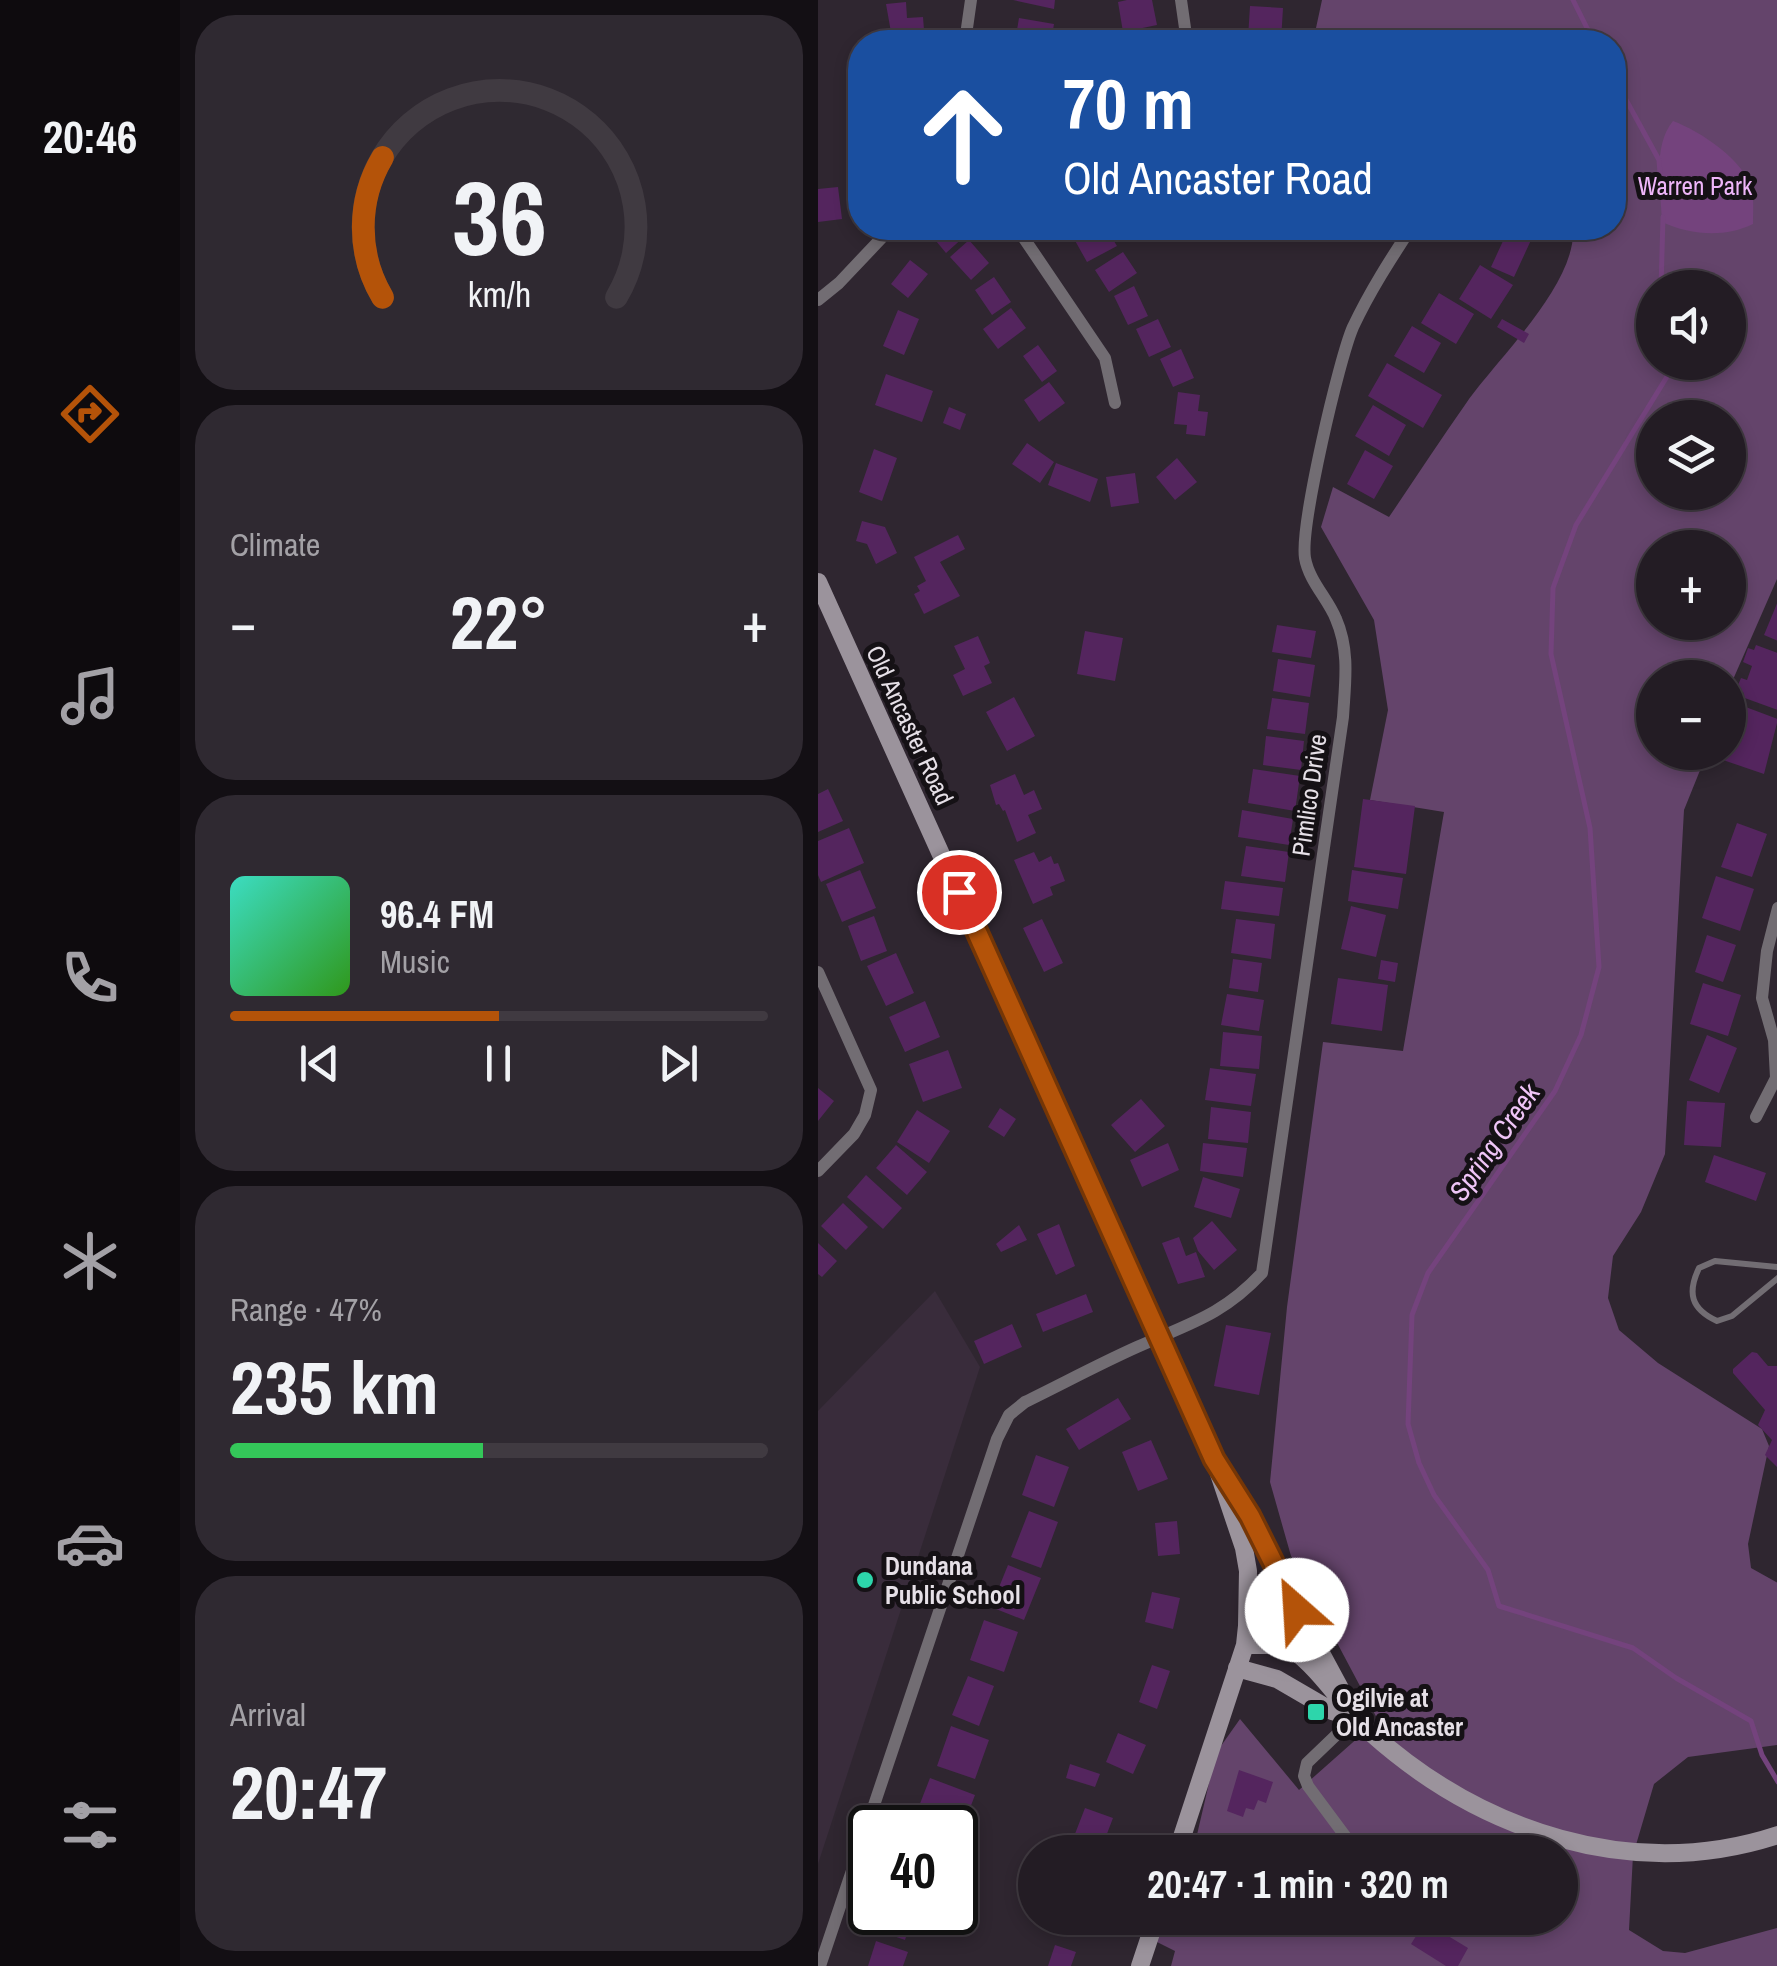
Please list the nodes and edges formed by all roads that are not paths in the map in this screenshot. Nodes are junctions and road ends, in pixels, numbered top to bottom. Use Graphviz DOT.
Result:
graph roads {
  1 [pos="972,0"];
  2 [pos="1181,0"];
  3 [pos="968,30"];
  4 [pos="1185,30"];
  5 [pos="880,240"];
  6 [pos="1025,240"];
  7 [pos="1404,240"];
  8 [pos="818,300"];
  9 [pos="1115,404"];
  10 [pos="818,582"];
  11 [pos="824,612"];
  12 [pos="1778,908"];
  13 [pos="818,972"];
  14 [pos="1756,1117"];
  15 [pos="818,1171"];
  16 [pos="1778,1267"];
  17 [pos="1778,1278"];
  18 [pos="1159,1338"];
  19 [pos="1214,1459"];
  20 [pos="1245,1645"];
  21 [pos="1237,1668"];
  22 [pos="1355,1717"];
  23 [pos="1183,1835"];
  24 [pos="1344,1835"];
  25 [pos="1778,1835"];
  26 [pos="1150,1935"];
  27 [pos="820,1966"];
  28 [pos="1140,1966"];
  1 -- 3 [label="street"];
  2 -- 4 [label="street"];
  5 -- 8 [label="street"];
  6 -- 9 [label="street"];
  7 -- 18 [label="street, Pimlico Drive"];
  10 -- 11 [label="street, Old Ancaster Road"];
  11 -- 18 [label="street, Old Ancaster Road"];
  12 -- 14 [label="street"];
  13 -- 15 [label="street"];
  16 -- 17 [label="lane"];
  18 -- 19 [label="street, Old Ancaster Road"];
  18 -- 27 [label="street, Pimlico Drive"];
  19 -- 20 [label="street, Old Ancaster Road"];
  19 -- 22 [label="street"];
  20 -- 21 [label="street, Old Ancaster Road"];
  20 -- 22 [label="street"];
  21 -- 22 [label="street"];
  21 -- 23 [label="street, Old Ancaster Road"];
  22 -- 24 [label="street"];
  22 -- 25 [label="street"];
  26 -- 28 [label="street"];
}
